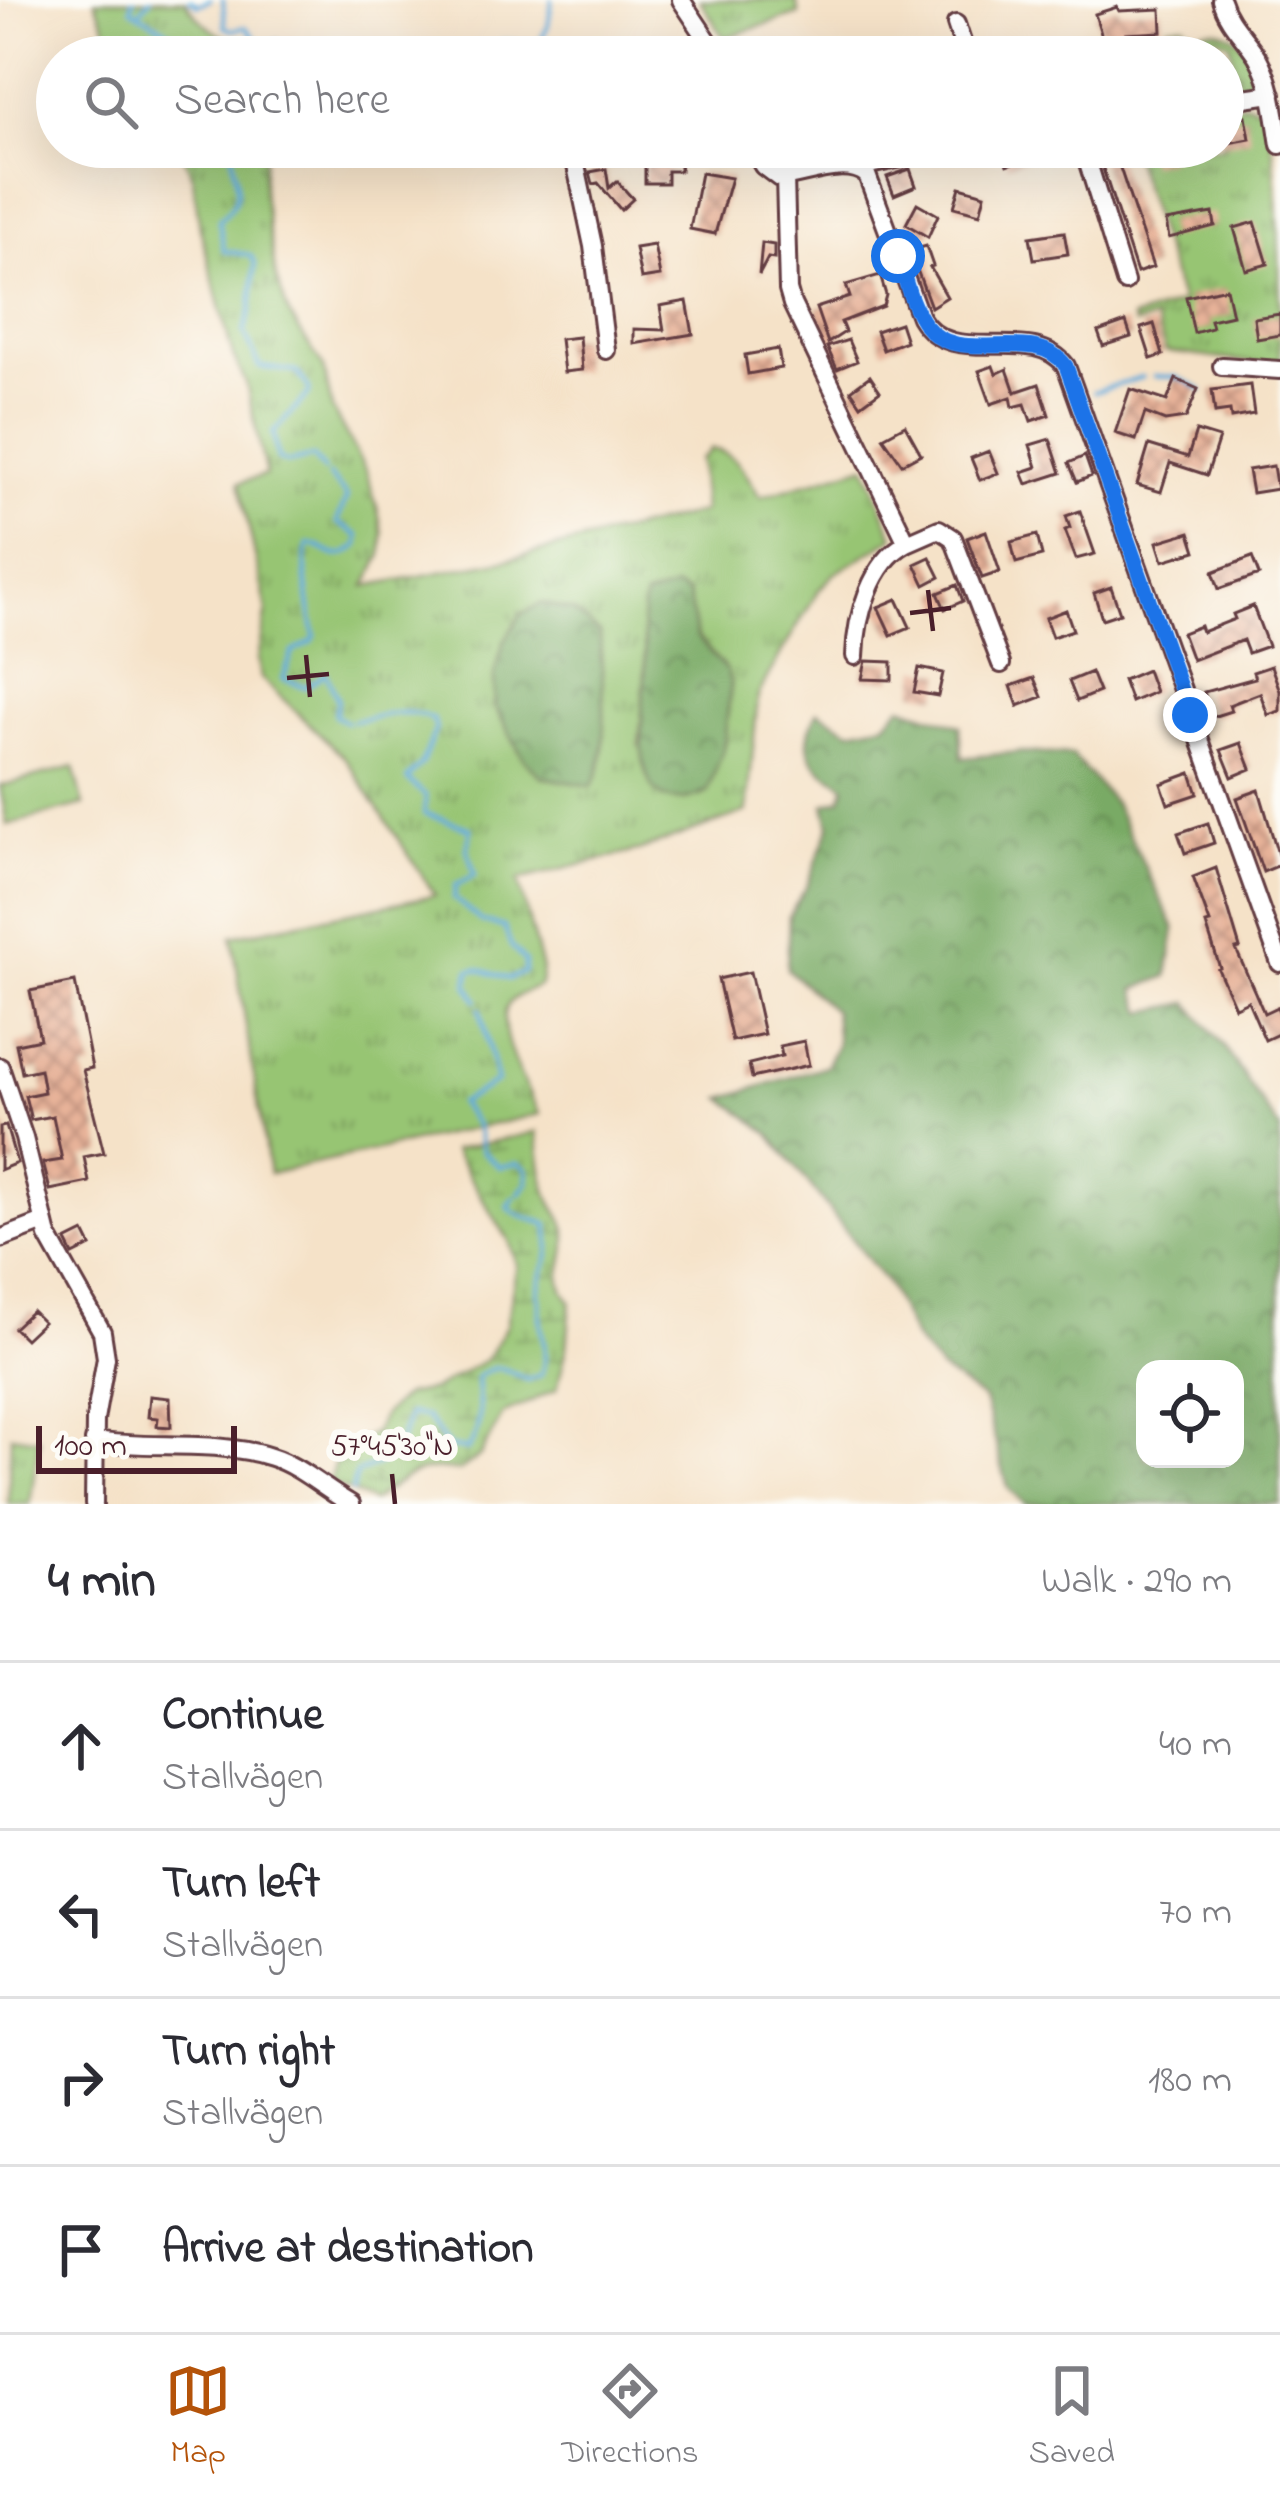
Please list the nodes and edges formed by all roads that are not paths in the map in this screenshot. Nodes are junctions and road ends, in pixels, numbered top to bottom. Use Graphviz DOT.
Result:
graph roads {
  1 [pos="681,0"];
  2 [pos="1221,0"];
  3 [pos="956,24"];
  4 [pos="705,36"];
  5 [pos="960,36"];
  6 [pos="1242,36"];
  7 [pos="1244,39"];
  8 [pos="1274,91"];
  9 [pos="1244,97"];
  10 [pos="1280,145"];
  11 [pos="576,168"];
  12 [pos="767,168"];
  13 [pos="856,168"];
  14 [pos="1090,168"];
  15 [pos="785,178"];
  16 [pos="1126,282"];
  17 [pos="606,350"];
  18 [pos="1222,366"];
  19 [pos="1280,370"];
  20 [pos="907,543"];
  21 [pos="855,656"];
  22 [pos="1001,664"];
  23 [pos="1280,963"];
  24 [pos="0,1067"];
  25 [pos="44,1222"];
  26 [pos="0,1239"];
  27 [pos="94,1441"];
  28 [pos="94,1504"];
  29 [pos="351,1504"];
  1 -- 4 [label="street"];
  2 -- 6 [label="street"];
  3 -- 5 [label="street"];
  7 -- 8 [label="street"];
  8 -- 9 [label="street"];
  8 -- 10 [label="street"];
  11 -- 17 [label="street"];
  12 -- 15 [label="street"];
  13 -- 15 [label="street"];
  13 -- 23 [label="street"];
  14 -- 16 [label="street"];
  15 -- 20 [label="street"];
  18 -- 19 [label="street"];
  20 -- 21 [label="street"];
  20 -- 22 [label="street"];
  24 -- 25 [label="street"];
  25 -- 26 [label="street"];
  25 -- 27 [label="street"];
  27 -- 28 [label="street"];
  27 -- 29 [label="street"];
}
